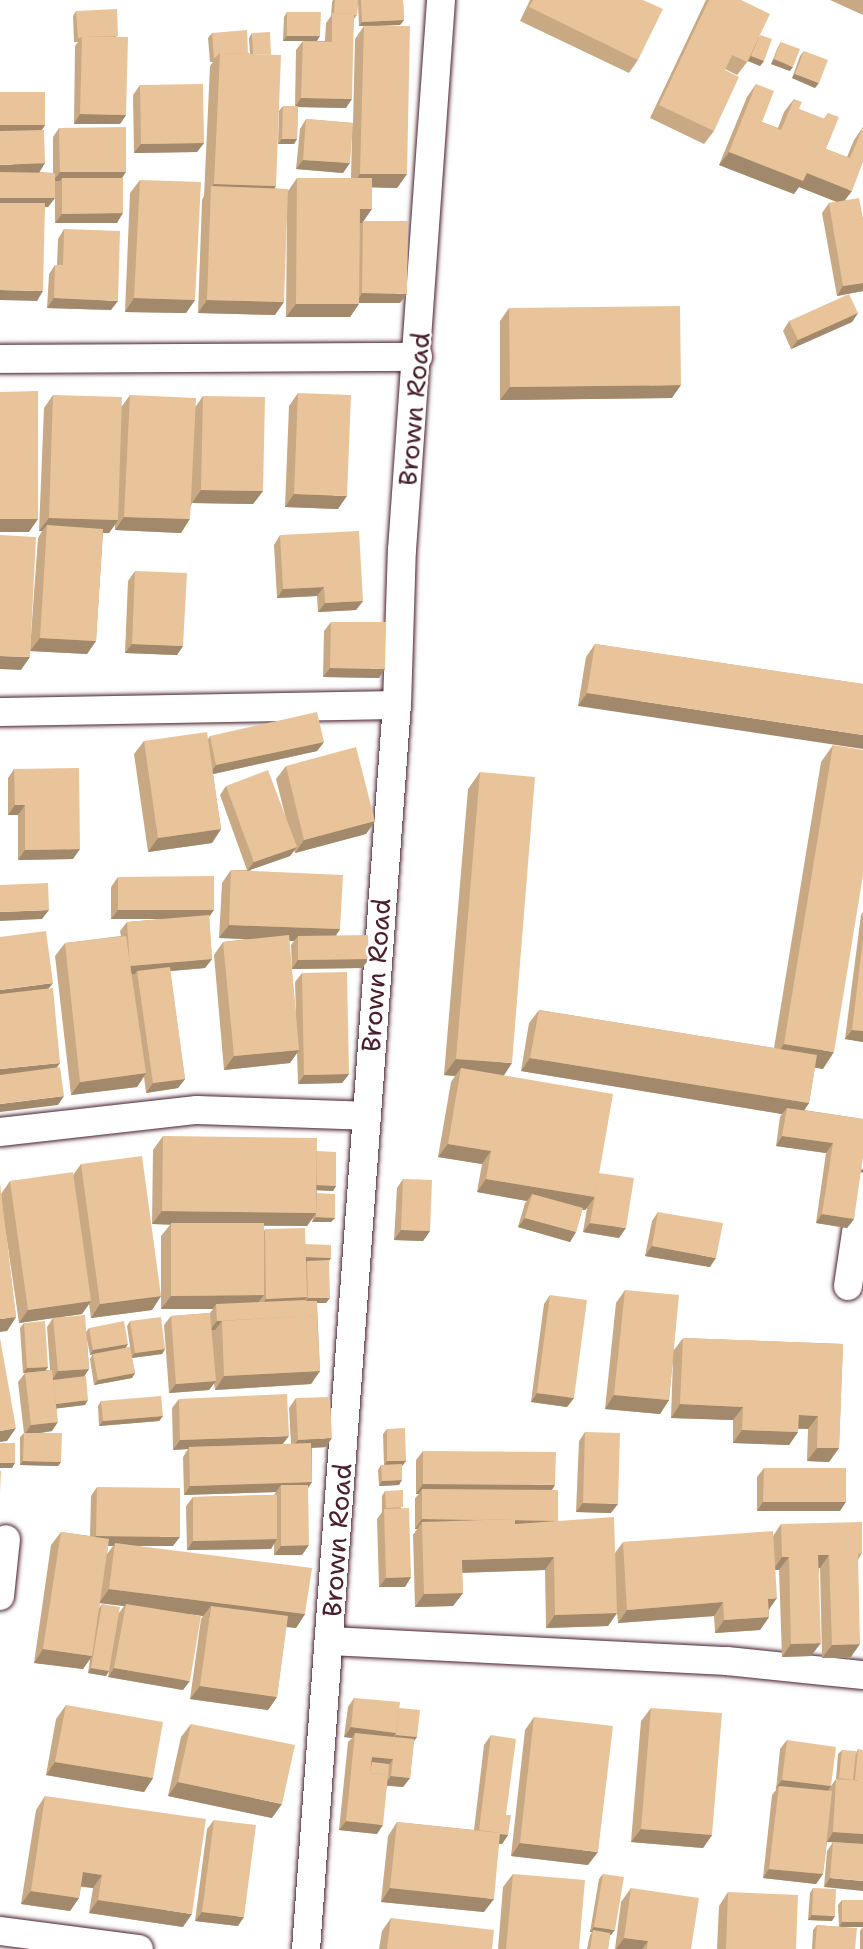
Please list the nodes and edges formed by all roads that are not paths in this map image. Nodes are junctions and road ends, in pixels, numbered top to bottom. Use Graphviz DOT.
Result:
graph roads {
  1 [pos="441,0"];
  2 [pos="418,356"];
  3 [pos="0,359"];
  4 [pos="397,705"];
  5 [pos="0,712"];
  6 [pos="365,1116"];
  7 [pos="0,1132"];
  8 [pos="863,1186"];
  9 [pos="848,1286"];
  10 [pos="6,1539"];
  11 [pos="0,1596"];
  12 [pos="330,1641"];
  13 [pos="863,1675"];
  14 [pos="0,1931"];
  15 [pos="139,1949"];
  16 [pos="306,1949"];
  1 -- 2 [label="street, Brown Road"];
  2 -- 3 [label="street"];
  2 -- 4 [label="street, Brown Road"];
  4 -- 5 [label="street"];
  4 -- 6 [label="street, Brown Road"];
  6 -- 7 [label="street"];
  6 -- 12 [label="street, Brown Road"];
  8 -- 9 [label="street"];
  10 -- 11 [label="street"];
  12 -- 13 [label="street"];
  12 -- 16 [label="street, Brown Road"];
  14 -- 15 [label="street"];
}
